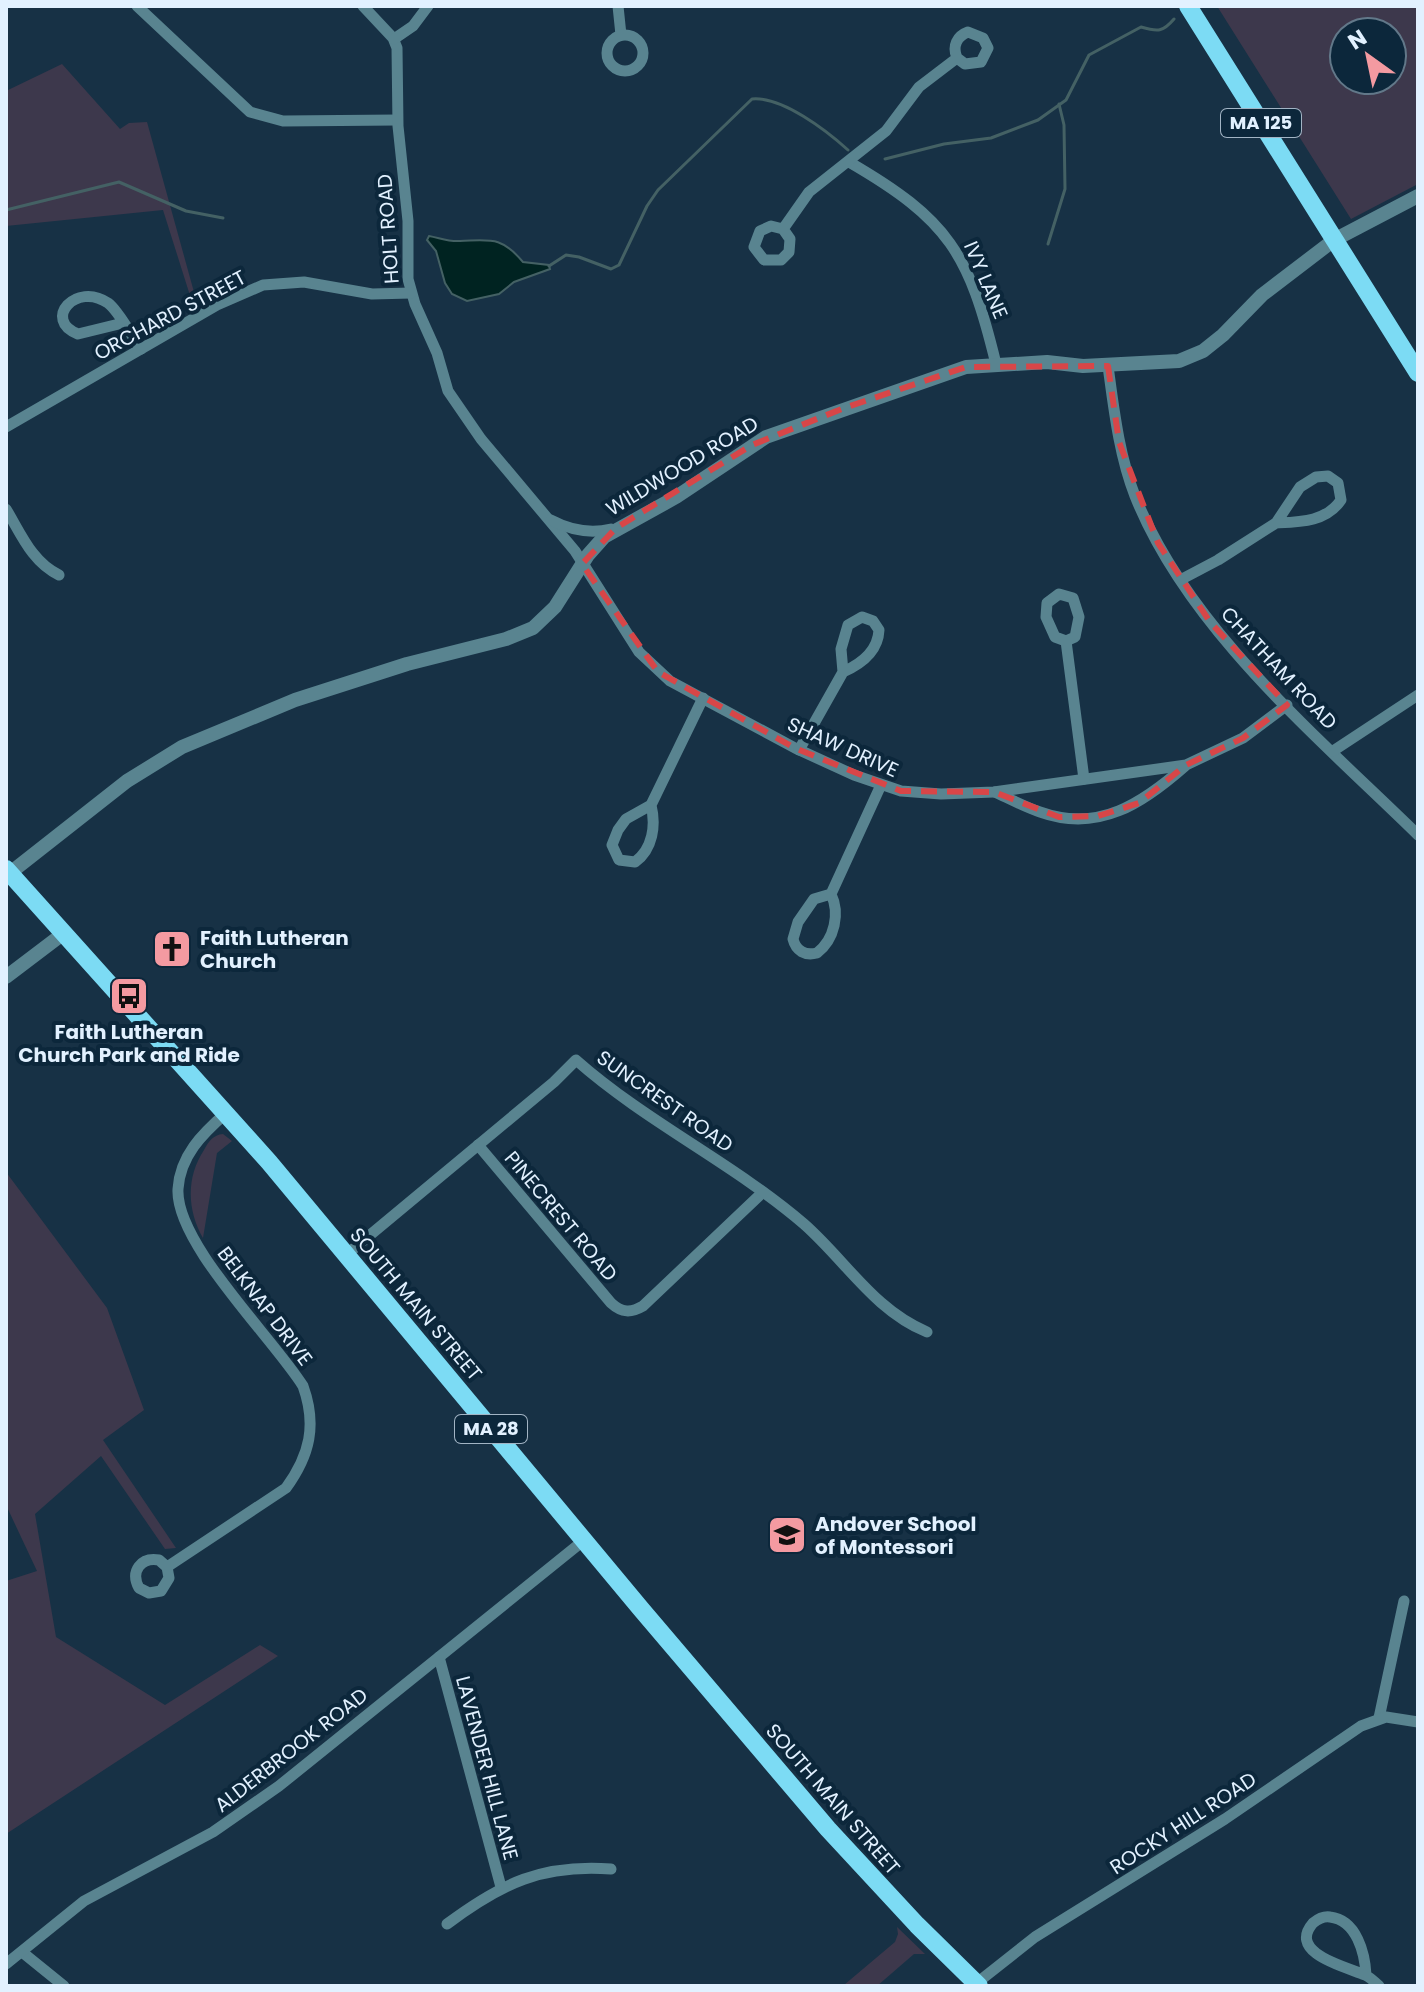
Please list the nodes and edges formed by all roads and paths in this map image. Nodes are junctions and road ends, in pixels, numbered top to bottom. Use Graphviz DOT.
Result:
graph roads {
  1 [pos="137,6"];
  2 [pos="363,6"];
  3 [pos="428,6"];
  4 [pos="618,6"];
  5 [pos="1188,6"];
  6 [pos="621,35"];
  7 [pos="394,39"];
  8 [pos="957,58"];
  9 [pos="397,120"];
  10 [pos="849,162"];
  11 [pos="1418,196"];
  12 [pos="783,229"];
  13 [pos="1334,240"];
  14 [pos="411,293"];
  15 [pos="123,323"];
  16 [pos="141,349"];
  17 [pos="996,364"];
  18 [pos="1108,366"];
  19 [pos="1418,373"];
  20 [pos="6,427"];
  21 [pos="6,509"];
  22 [pos="546,517"];
  23 [pos="1276,523"];
  24 [pos="616,528"];
  25 [pos="582,564"];
  26 [pos="59,575"];
  27 [pos="1182,579"];
  28 [pos="1066,641"];
  29 [pos="843,672"];
  30 [pos="1418,695"];
  31 [pos="703,698"];
  32 [pos="1287,705"];
  33 [pos="799,750"];
  34 [pos="1333,751"];
  35 [pos="1186,765"];
  36 [pos="1084,779"];
  37 [pos="881,785"];
  38 [pos="994,792"];
  39 [pos="651,805"];
  40 [pos="1418,835"];
  41 [pos="8,871"];
  42 [pos="831,894"];
  43 [pos="64,933"];
  44 [pos="6,977"];
  45 [pos="226,1113"];
  46 [pos="478,1145"];
  47 [pos="763,1192"];
  48 [pos="346,1255"];
  49 [pos="927,1332"];
  50 [pos="583,1541"];
  51 [pos="167,1567"];
  52 [pos="1404,1601"];
  53 [pos="439,1657"];
  54 [pos="1379,1718"];
  55 [pos="1418,1722"];
  56 [pos="611,1869"];
  57 [pos="501,1887"];
  58 [pos="447,1924"];
  59 [pos="22,1952"];
  60 [pos="6,1964"];
  61 [pos="1366,1975"];
  62 [pos="976,1985"];
  63 [pos="64,1986"];
  64 [pos="1379,1986"];
  1 -- 9 [label="street"];
  2 -- 7 [label="street"];
  3 -- 7 [label="street"];
  4 -- 6 [label="street"];
  5 -- 13 [label="main road, MA 125"];
  7 -- 9 [label="street, HOLT ROAD"];
  8 -- 10 [label="street"];
  9 -- 14 [label="street, HOLT ROAD"];
  10 -- 12 [label="street"];
  10 -- 17 [label="street, IVY LANE"];
  11 -- 13 [label="street, WILDWOOD ROAD"];
  13 -- 18 [label="street, WILDWOOD ROAD"];
  13 -- 19 [label="main road, MA 125"];
  14 -- 16 [label="street, ORCHARD STREET"];
  14 -- 22 [label="street, HOLT ROAD"];
  15 -- 15 [label="street"];
  15 -- 16 [label="street"];
  16 -- 20 [label="street, ORCHARD STREET"];
  17 -- 18 [label="street, WILDWOOD ROAD"];
  17 -- 24 [label="street, WILDWOOD ROAD"];
  18 -- 27 [label="street, CHATHAM ROAD"];
  21 -- 26 [label="street"];
  22 -- 24 [label="street"];
  22 -- 25 [label="street, HOLT ROAD"];
  23 -- 23 [label="street"];
  23 -- 27 [label="street"];
  24 -- 25 [label="street, WILDWOOD ROAD"];
  25 -- 31 [label="street, SHAW DRIVE"];
  25 -- 41 [label="street, WILDWOOD ROAD"];
  27 -- 32 [label="street, CHATHAM ROAD"];
  28 -- 36 [label="street"];
  29 -- 29 [label="street"];
  29 -- 33 [label="street"];
  30 -- 34 [label="street"];
  31 -- 33 [label="street, SHAW DRIVE"];
  31 -- 39 [label="street"];
  32 -- 34 [label="street, CHATHAM ROAD"];
  32 -- 35 [label="street, SHAW DRIVE"];
  33 -- 37 [label="street, SHAW DRIVE"];
  34 -- 40 [label="street, CHATHAM ROAD"];
  35 -- 36 [label="street, SHAW DRIVE"];
  35 -- 38 [label="street"];
  36 -- 38 [label="street, SHAW DRIVE"];
  37 -- 38 [label="street, SHAW DRIVE"];
  37 -- 42 [label="street"];
  39 -- 39 [label="street"];
  41 -- 43 [label="main road, SOUTH MAIN STREET / MA 28"];
  42 -- 42 [label="street"];
  43 -- 44 [label="street"];
  43 -- 45 [label="main road, SOUTH MAIN STREET / MA 28"];
  45 -- 48 [label="main road, SOUTH MAIN STREET / MA 28"];
  45 -- 51 [label="street, BELKNAP DRIVE"];
  46 -- 47 [label="street, SUNCREST ROAD"];
  46 -- 47 [label="street, PINECREST ROAD"];
  46 -- 48 [label="street, SUNCREST ROAD"];
  47 -- 49 [label="street, SUNCREST ROAD"];
  48 -- 50 [label="main road, SOUTH MAIN STREET / MA 28"];
  50 -- 53 [label="street, ALDERBROOK ROAD"];
  50 -- 62 [label="main road, SOUTH MAIN STREET / MA 28"];
  52 -- 54 [label="street"];
  53 -- 57 [label="street, LAVENDER HILL LANE"];
  53 -- 59 [label="street, ALDERBROOK ROAD"];
  54 -- 55 [label="street"];
  54 -- 62 [label="street, ROCKY HILL ROAD"];
  56 -- 57 [label="street, LAVENDER HILL LANE"];
  57 -- 58 [label="street, LAVENDER HILL LANE"];
  59 -- 60 [label="street, ALDERBROOK ROAD"];
  59 -- 63 [label="street"];
  61 -- 61 [label="street"];
  61 -- 64 [label="street"];
}
